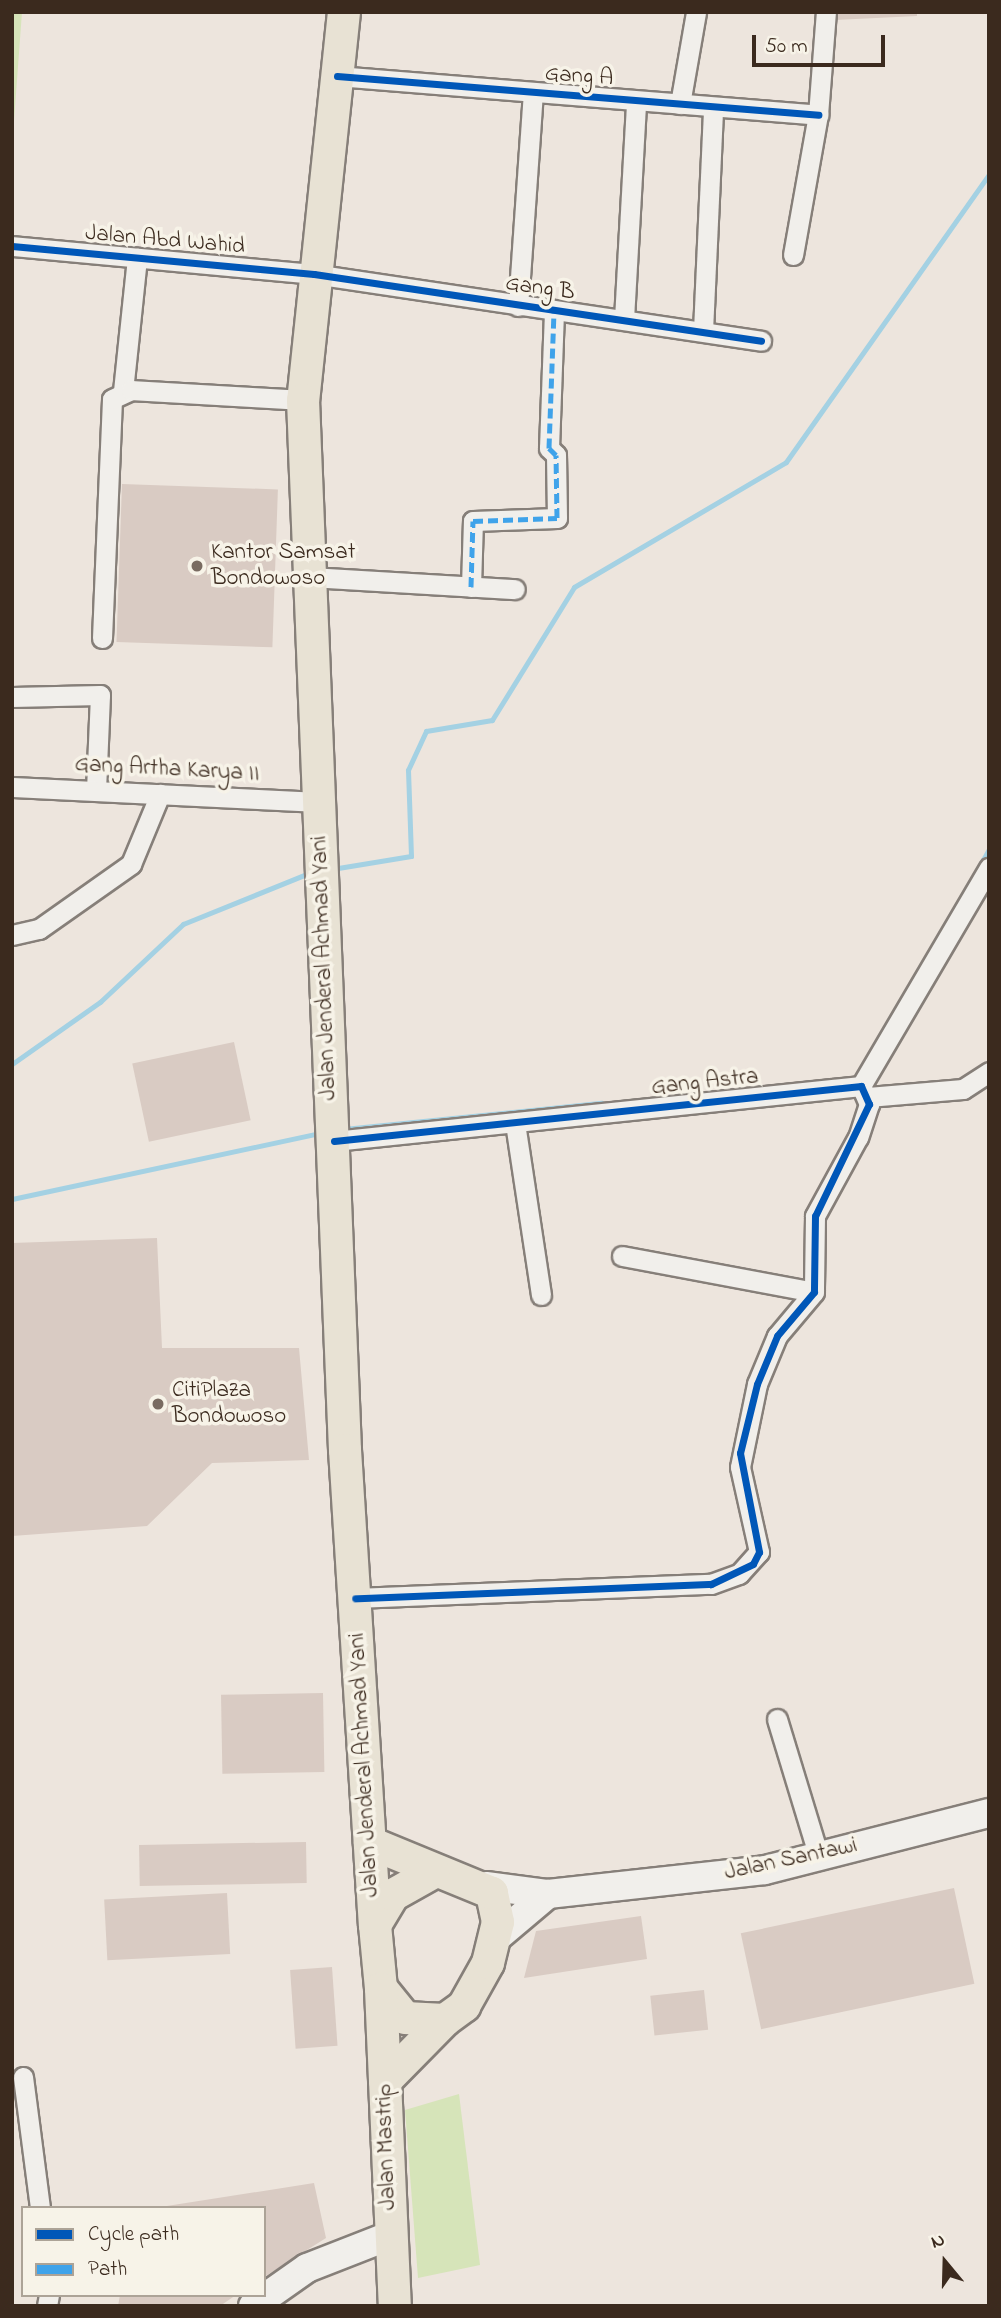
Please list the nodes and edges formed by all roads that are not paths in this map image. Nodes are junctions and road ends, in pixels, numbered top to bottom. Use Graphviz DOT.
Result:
graph roads {
  1 [pos="344,12"];
  2 [pos="696,12"];
  3 [pos="826,12"];
  4 [pos="337,76"];
  5 [pos="533,93"];
  6 [pos="636,101"];
  7 [pos="680,104"];
  8 [pos="713,107"];
  9 [pos="818,116"];
  10 [pos="12,246"];
  11 [pos="793,255"];
  12 [pos="137,258"];
  13 [pos="314,274"];
  14 [pos="518,306"];
  15 [pos="554,311"];
  16 [pos="624,319"];
  17 [pos="703,331"];
  18 [pos="761,341"];
  19 [pos="123,391"];
  20 [pos="303,400"];
  21 [pos="311,577"];
  22 [pos="471,587"];
  23 [pos="515,589"];
  24 [pos="102,638"];
  25 [pos="12,696"];
  26 [pos="12,787"];
  27 [pos="96,790"];
  28 [pos="160,794"];
  29 [pos="320,803"];
  30 [pos="989,868"];
  31 [pos="12,935"];
  32 [pos="989,1072"];
  33 [pos="864,1092"];
  34 [pos="515,1123"];
  35 [pos="332,1129"];
  36 [pos="622,1256"];
  37 [pos="814,1292"];
  38 [pos="541,1295"];
  39 [pos="355,1598"];
  40 [pos="777,1719"];
  41 [pos="989,1813"];
  42 [pos="369,1843"];
  43 [pos="819,1857"];
  44 [pos="434,1872"];
  45 [pos="486,1886"];
  46 [pos="548,1895"];
  47 [pos="374,1925"];
  48 [pos="497,1937"];
  49 [pos="381,1988"];
  50 [pos="445,2020"];
  51 [pos="23,2077"];
  52 [pos="385,2081"];
  53 [pos="40,2206"];
  54 [pos="391,2235"];
  55 [pos="266,2297"];
  56 [pos="395,2306"];
  1 -- 4 [label="main road, Jalan Jenderal Achmad Yani"];
  2 -- 7 [label="street"];
  3 -- 9 [label="street"];
  4 -- 5 [label="street, Gang A"];
  4 -- 13 [label="main road, Jalan Jenderal Achmad Yani"];
  5 -- 6 [label="street, Gang A"];
  5 -- 14 [label="street"];
  6 -- 7 [label="street, Gang A"];
  6 -- 16 [label="street"];
  7 -- 8 [label="street, Gang A"];
  8 -- 9 [label="street, Gang A"];
  8 -- 17 [label="street"];
  9 -- 11 [label="street"];
  10 -- 12 [label="street, Jalan Abd Wahid"];
  12 -- 13 [label="street, Jalan Abd Wahid"];
  12 -- 19 [label="street"];
  13 -- 14 [label="street, Gang B"];
  13 -- 20 [label="main road, Jalan Jenderal Achmad Yani"];
  14 -- 15 [label="street, Gang B"];
  15 -- 16 [label="street, Gang B"];
  15 -- 22 [label="street"];
  16 -- 17 [label="street, Gang B"];
  17 -- 18 [label="street, Gang B"];
  19 -- 20 [label="street"];
  19 -- 24 [label="street"];
  20 -- 21 [label="main road, Jalan Jenderal Achmad Yani"];
  21 -- 22 [label="street"];
  21 -- 29 [label="main road, Jalan Jenderal Achmad Yani"];
  22 -- 23 [label="street"];
  25 -- 27 [label="street"];
  26 -- 27 [label="street, Gang Artha Karya II"];
  27 -- 28 [label="street, Gang Artha Karya II"];
  28 -- 29 [label="street, Gang Artha Karya II"];
  28 -- 31 [label="street"];
  29 -- 35 [label="main road, Jalan Jenderal Achmad Yani"];
  30 -- 33 [label="street"];
  32 -- 33 [label="street, Gang Astra"];
  33 -- 34 [label="street, Gang Astra"];
  33 -- 37 [label="street"];
  34 -- 35 [label="street, Gang Astra"];
  34 -- 38 [label="street"];
  35 -- 39 [label="main road, Jalan Jenderal Achmad Yani"];
  36 -- 37 [label="street"];
  37 -- 39 [label="street"];
  39 -- 42 [label="main road, Jalan Jenderal Achmad Yani"];
  40 -- 43 [label="street"];
  41 -- 43 [label="main road, Jalan Santawi"];
  42 -- 44 [label="main road"];
  42 -- 47 [label="main road, Jalan Jenderal Achmad Yani"];
  43 -- 46 [label="main road, Jalan Santawi"];
  44 -- 45 [label="main road"];
  44 -- 47 [label="main road"];
  45 -- 46 [label="main road, Jalan Santawi"];
  45 -- 48 [label="main road"];
  46 -- 48 [label="main road"];
  47 -- 49 [label="main road"];
  48 -- 50 [label="main road"];
  49 -- 50 [label="main road"];
  49 -- 52 [label="main road, Jalan Mastrip"];
  50 -- 52 [label="main road"];
  51 -- 53 [label="street"];
  52 -- 54 [label="main road, Jalan Mastrip"];
  54 -- 55 [label="main road"];
  54 -- 56 [label="main road, Jalan Mastrip"];
}
